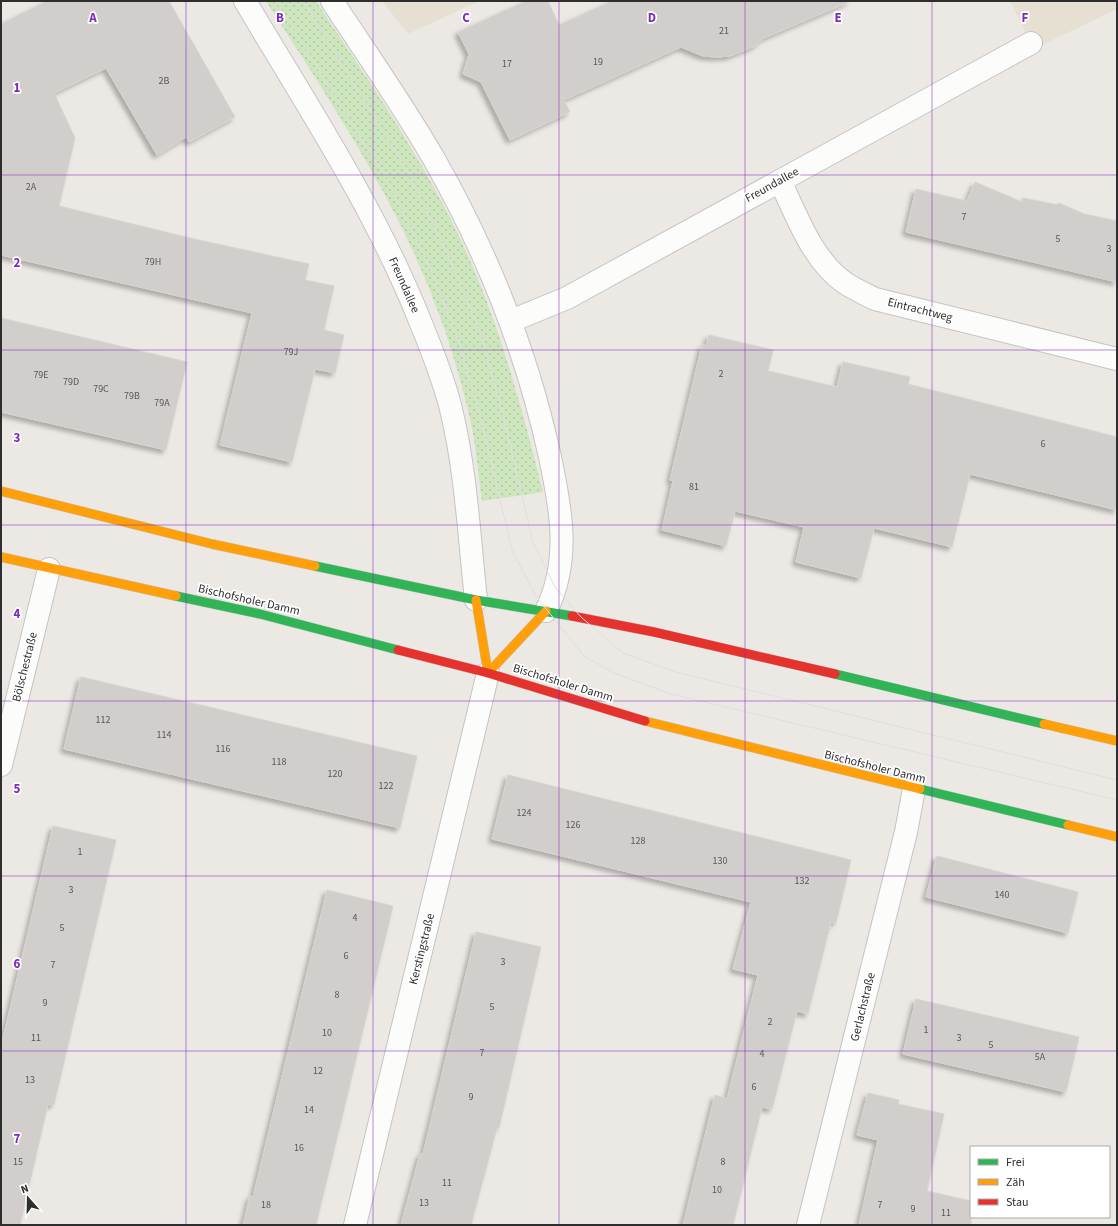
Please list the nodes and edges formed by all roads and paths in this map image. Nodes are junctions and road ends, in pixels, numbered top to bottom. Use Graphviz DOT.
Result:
graph roads {
  1 [pos="245,1"];
  2 [pos="332,1"];
  3 [pos="1031,43"];
  4 [pos="780,181"];
  5 [pos="511,321"];
  6 [pos="1117,359"];
  7 [pos="1,491"];
  8 [pos="1,557"];
  9 [pos="49,569"];
  10 [pos="476,600"];
  11 [pos="546,611"];
  12 [pos="488,673"];
  13 [pos="1117,741"];
  14 [pos="1,765"];
  15 [pos="914,789"];
  16 [pos="1117,837"];
  17 [pos="355,1225"];
  18 [pos="808,1225"];
  1 -- 10 [label="street, Freundallee"];
  2 -- 5 [label="street"];
  3 -- 4 [label="street, Freundallee"];
  4 -- 5 [label="street, Freundallee"];
  4 -- 6 [label="street, Eintrachtweg"];
  5 -- 11 [label="street"];
  7 -- 10 [label="main road"];
  8 -- 9 [label="main road, Bischofsholer Damm"];
  9 -- 12 [label="main road, Bischofsholer Damm"];
  9 -- 14 [label="street, Bölschestraße"];
  10 -- 11 [label="main road"];
  10 -- 12 [label="main road"];
  11 -- 12 [label="main road"];
  11 -- 13 [label="main road"];
  12 -- 15 [label="main road, Bischofsholer Damm"];
  12 -- 17 [label="street, Kerstingstraße"];
  15 -- 16 [label="main road, Bischofsholer Damm"];
  15 -- 18 [label="street, Gerlachstraße"];
}
